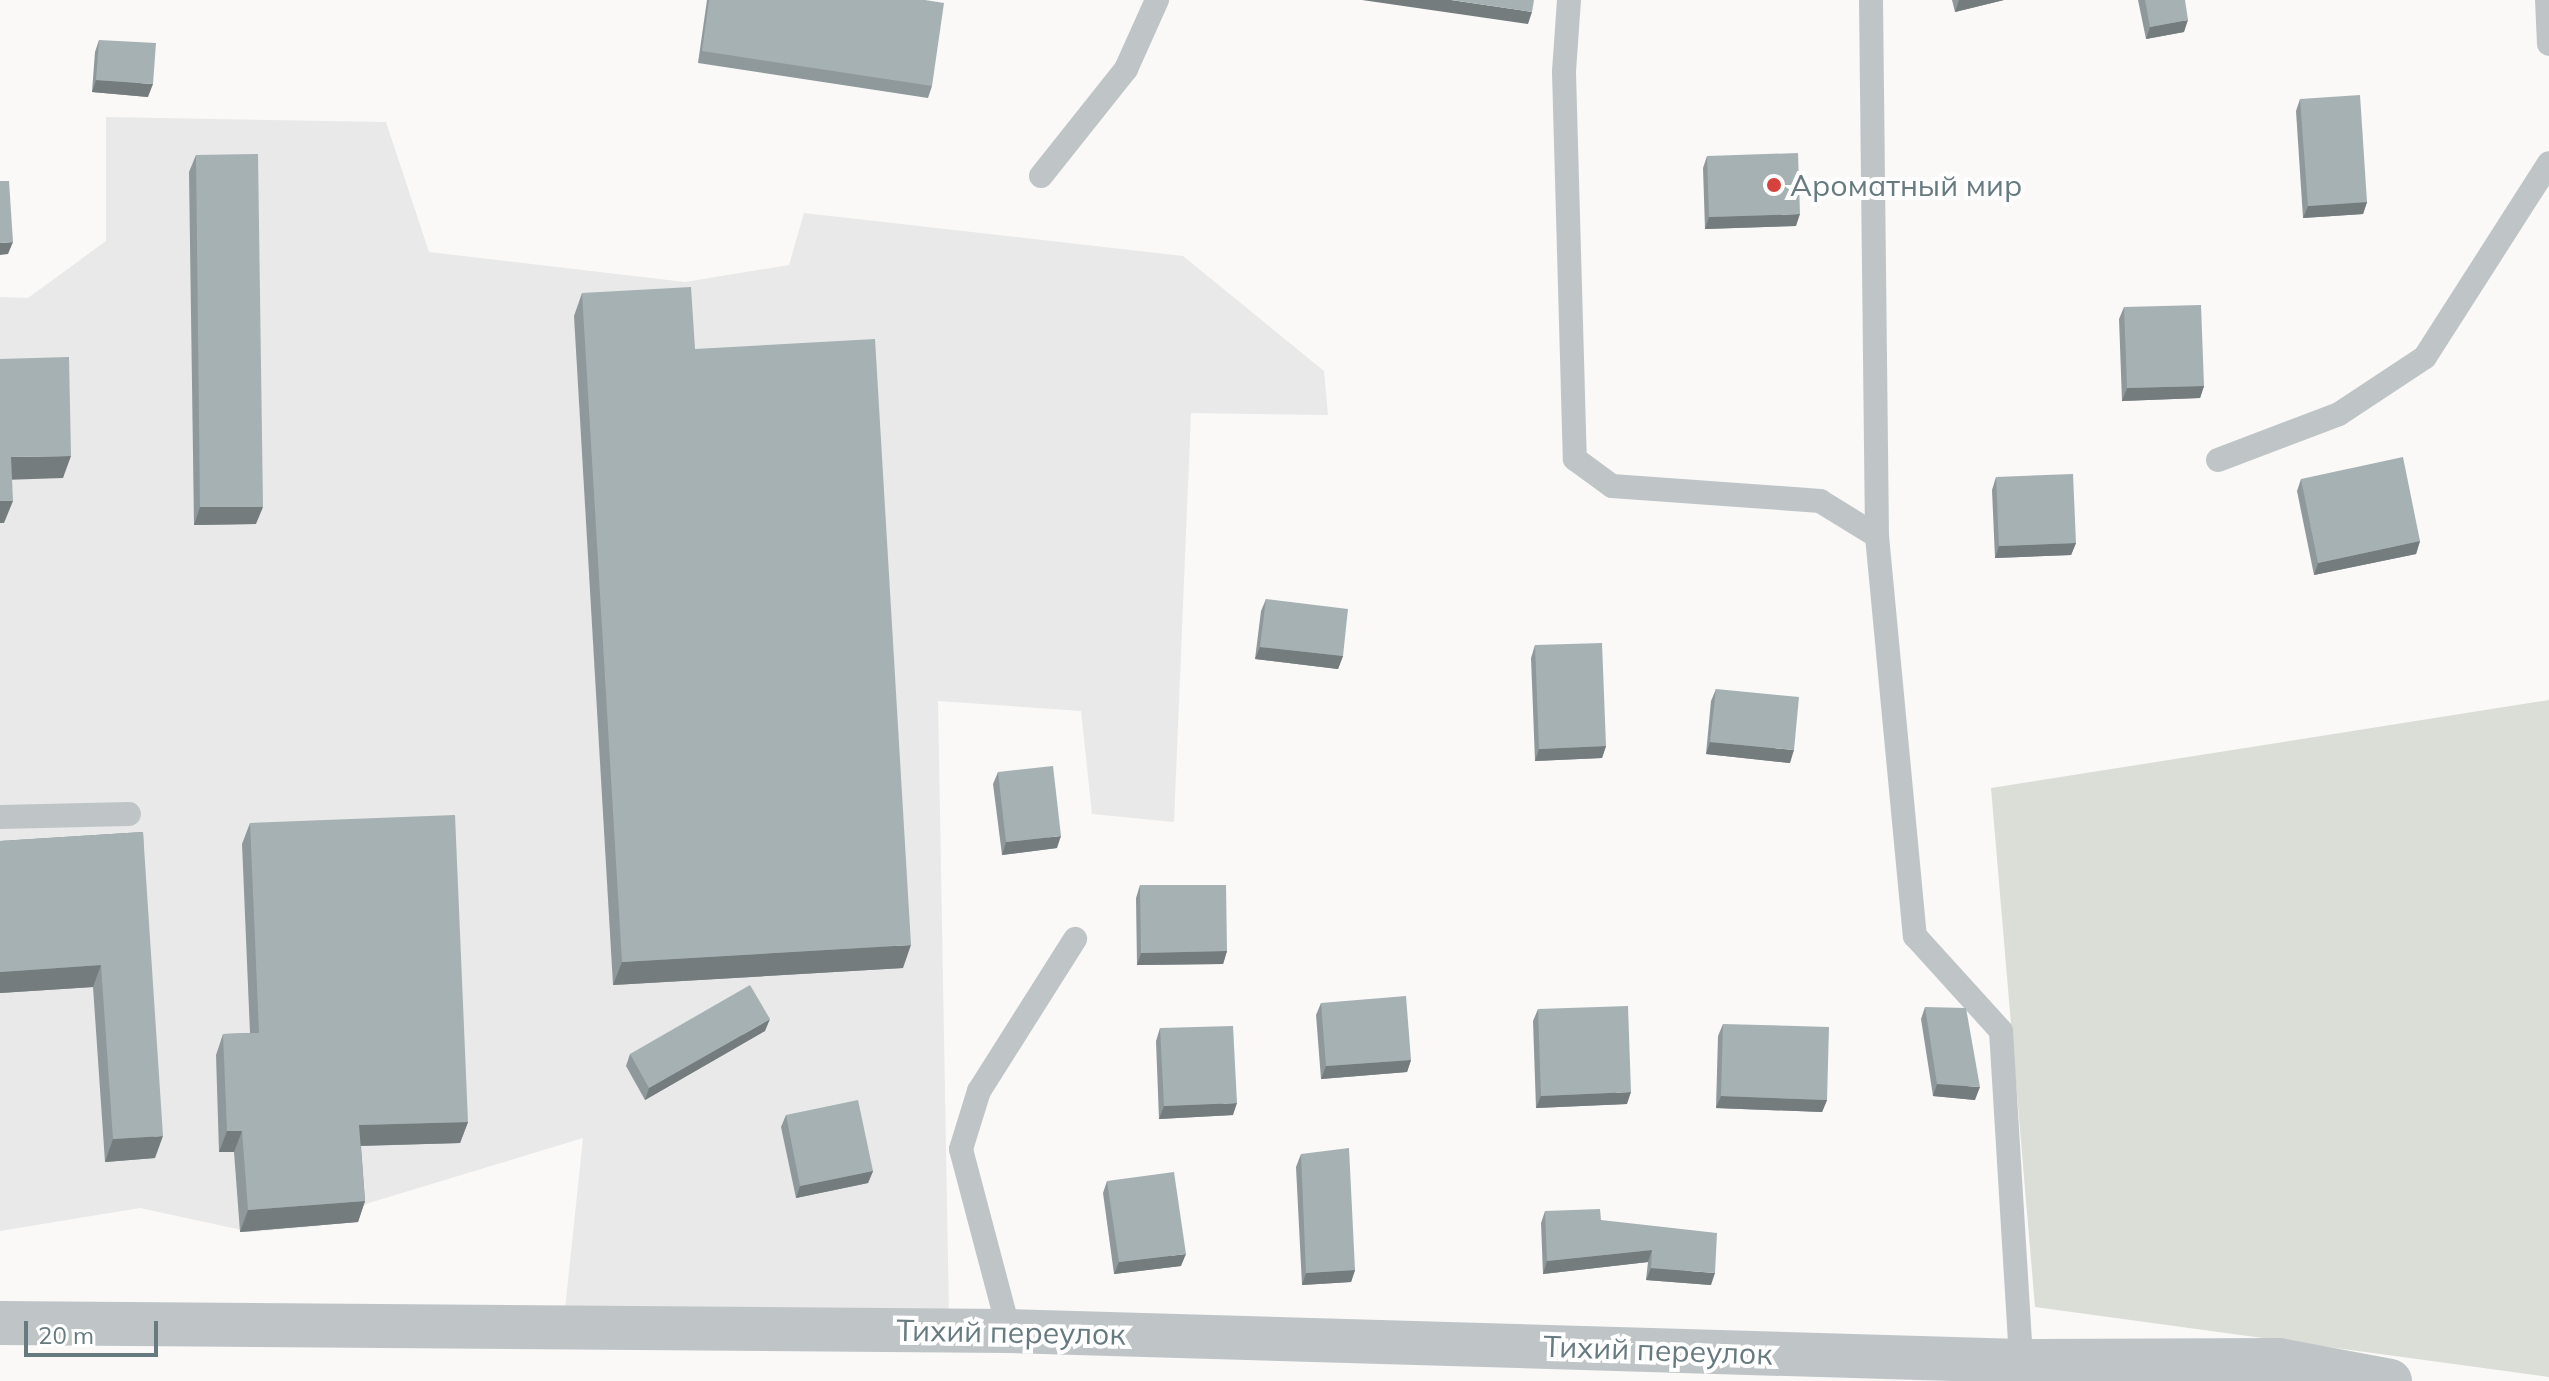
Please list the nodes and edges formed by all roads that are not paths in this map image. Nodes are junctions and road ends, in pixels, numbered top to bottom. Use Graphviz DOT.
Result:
graph roads {
  1 [pos="1157,0"];
  2 [pos="1569,0"];
  3 [pos="1871,0"];
  4 [pos="2547,0"];
  5 [pos="2549,44"];
  6 [pos="2549,163"];
  7 [pos="1041,176"];
  8 [pos="2218,460"];
  9 [pos="1877,536"];
  10 [pos="129,814"];
  11 [pos="0,817"];
  12 [pos="1075,939"];
  13 [pos="0,1323"];
  14 [pos="1009,1331"];
  15 [pos="2021,1361"];
  16 [pos="2390,1381"];
  1 -- 7 [label="lane"];
  2 -- 9 [label="lane"];
  3 -- 9 [label="lane"];
  4 -- 5 [label="lane"];
  6 -- 8 [label="lane"];
  9 -- 15 [label="lane"];
  10 -- 11 [label="lane"];
  12 -- 14 [label="lane"];
  13 -- 14 [label="street, Тихий переулок"];
  14 -- 15 [label="street, Тихий переулок"];
  15 -- 16 [label="street, Тихий переулок"];
}
